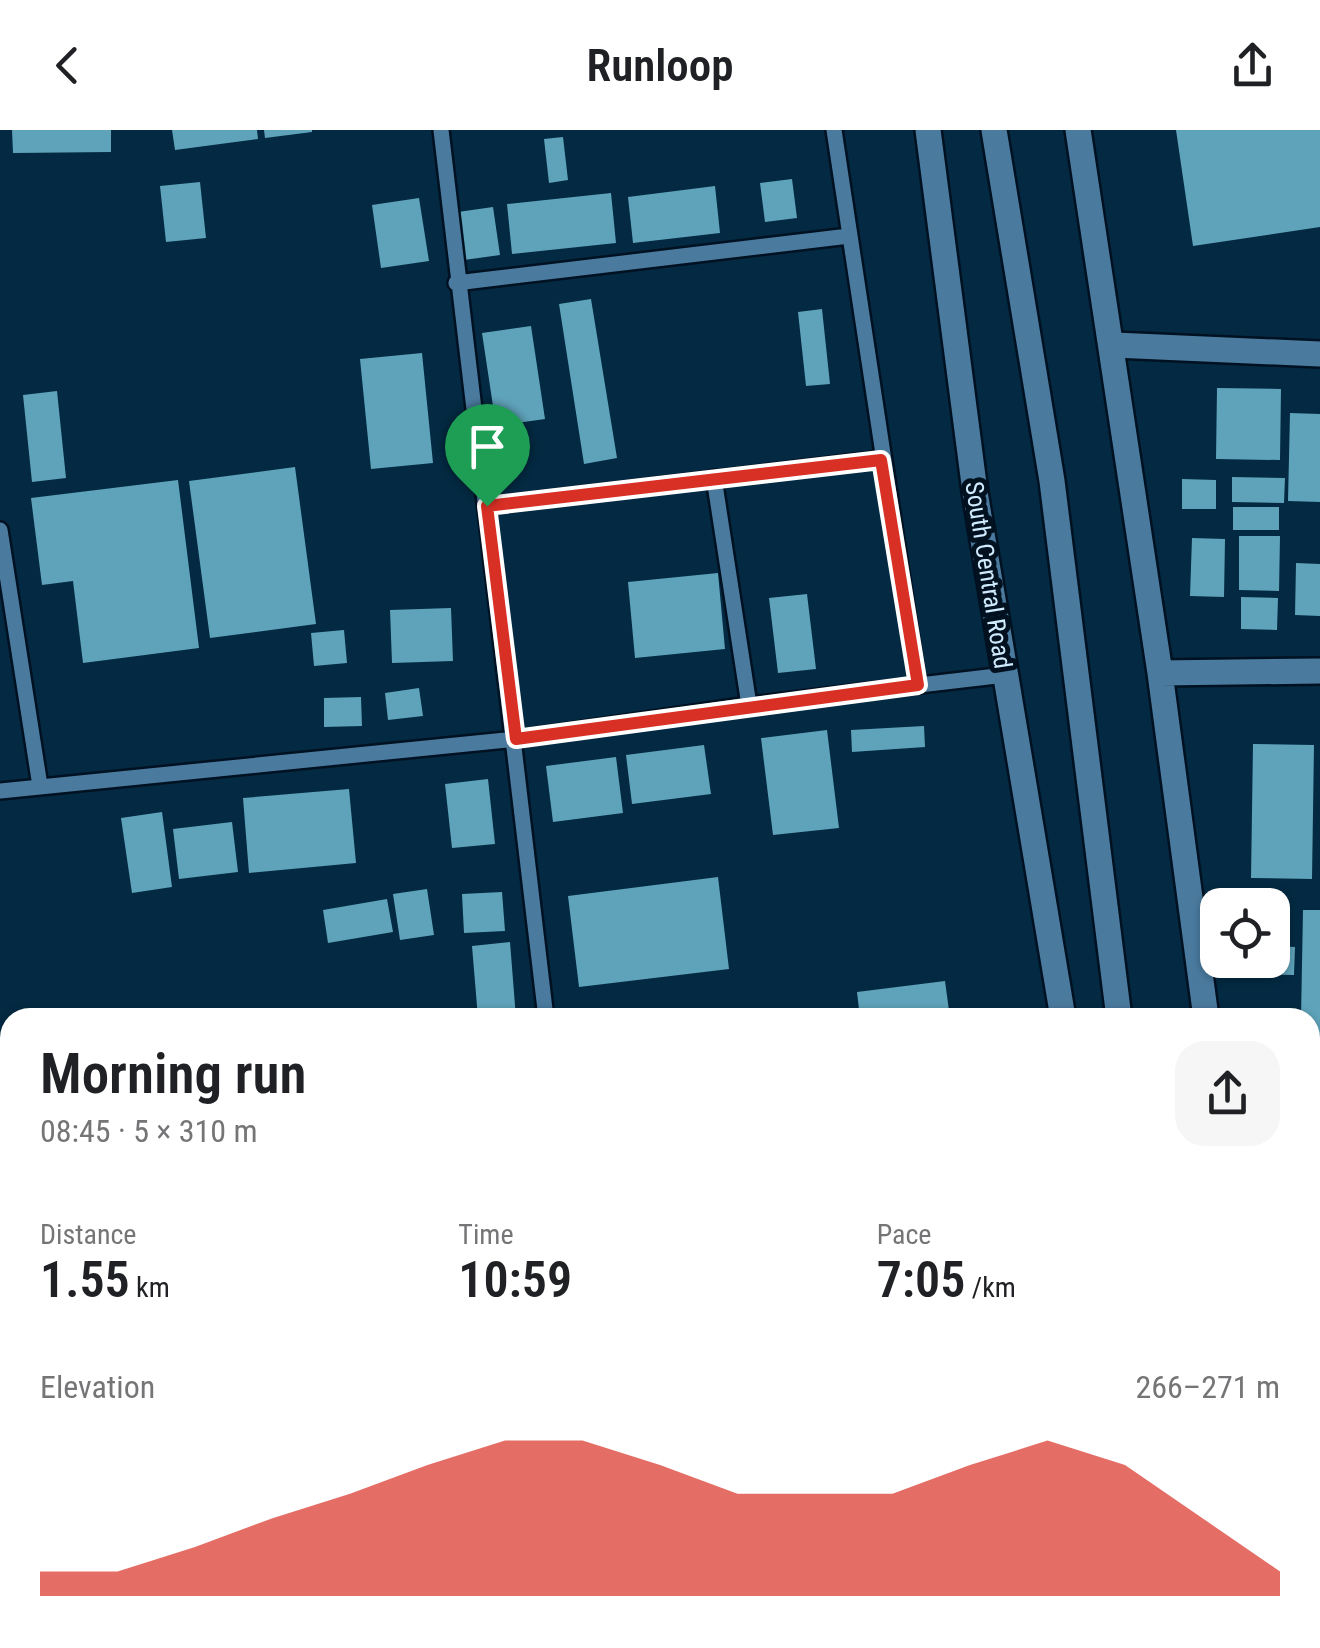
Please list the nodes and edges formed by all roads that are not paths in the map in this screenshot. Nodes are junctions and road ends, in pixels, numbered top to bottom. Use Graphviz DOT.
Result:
graph roads {
  1 [pos="441,130"];
  2 [pos="834,130"];
  3 [pos="928,130"];
  4 [pos="994,130"];
  5 [pos="1078,130"];
  6 [pos="849,236"];
  7 [pos="456,283"];
  8 [pos="1114,345"];
  9 [pos="1320,354"];
  10 [pos="881,460"];
  11 [pos="714,478"];
  12 [pos="487,506"];
  13 [pos="0,530"];
  14 [pos="1320,671"];
  15 [pos="1160,674"];
  16 [pos="1005,675"];
  17 [pos="918,685"];
  18 [pos="749,705"];
  19 [pos="516,739"];
  20 [pos="40,786"];
  21 [pos="0,790"];
  22 [pos="545,1008"];
  23 [pos="1061,1008"];
  24 [pos="1118,1008"];
  25 [pos="1205,1008"];
  1 -- 7 [label="lane"];
  2 -- 6 [label="lane"];
  3 -- 16 [label="main road, South Central Road"];
  4 -- 24 [label="main road"];
  5 -- 8 [label="main road"];
  6 -- 7 [label="lane"];
  6 -- 10 [label="lane"];
  7 -- 12 [label="lane"];
  8 -- 9 [label="main road"];
  8 -- 15 [label="main road"];
  10 -- 11 [label="lane"];
  10 -- 17 [label="lane"];
  11 -- 12 [label="lane"];
  11 -- 18 [label="lane"];
  12 -- 19 [label="lane"];
  13 -- 20 [label="lane"];
  14 -- 15 [label="main road"];
  15 -- 25 [label="main road"];
  16 -- 17 [label="lane"];
  16 -- 23 [label="main road, South Central Road"];
  17 -- 18 [label="lane"];
  18 -- 19 [label="lane"];
  19 -- 20 [label="lane"];
  19 -- 22 [label="lane"];
  20 -- 21 [label="lane"];
}
